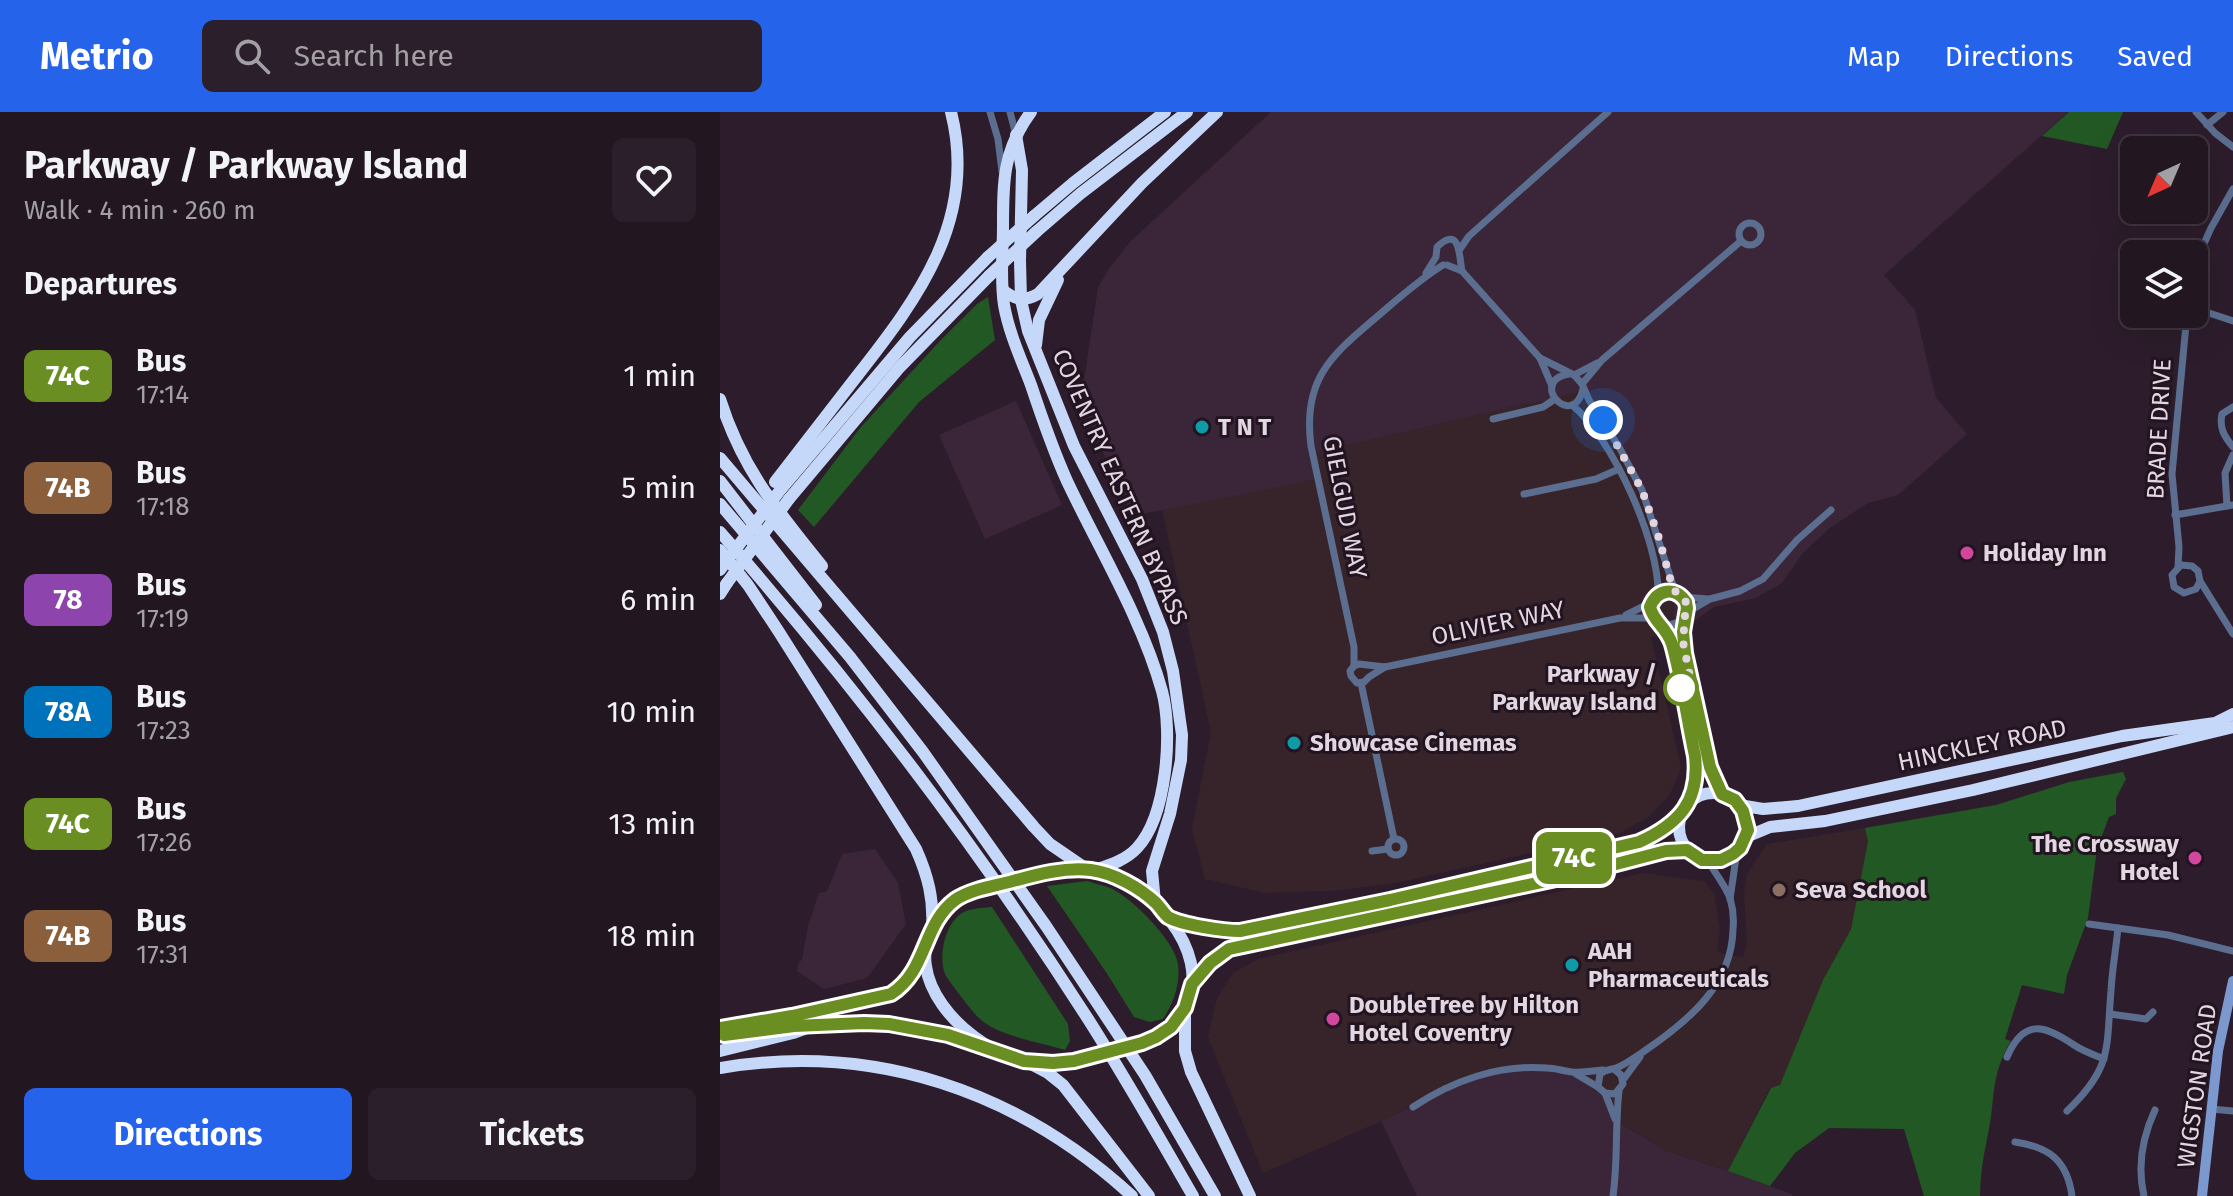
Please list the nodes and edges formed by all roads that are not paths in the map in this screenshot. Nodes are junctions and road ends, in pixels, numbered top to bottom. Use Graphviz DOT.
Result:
graph roads {
  1 [pos="951,112"];
  2 [pos="990,112"];
  3 [pos="1010,112"];
  4 [pos="1031,112"];
  5 [pos="1165,112"];
  6 [pos="1187,112"];
  7 [pos="1217,112"];
  8 [pos="1608,112"];
  9 [pos="2196,112"];
  10 [pos="2223,112"];
  11 [pos="2207,125"];
  12 [pos="1016,135"];
  13 [pos="2233,147"];
  14 [pos="1003,181"];
  15 [pos="2233,189"];
  16 [pos="1469,236"];
  17 [pos="2206,240"];
  18 [pos="1454,241"];
  19 [pos="1741,241"];
  20 [pos="1460,249"];
  21 [pos="1436,257"];
  22 [pos="1459,258"];
  23 [pos="1445,265"];
  24 [pos="1062,270"];
  25 [pos="1462,271"];
  26 [pos="1424,276"];
  27 [pos="1003,290"];
  28 [pos="1021,300"];
  29 [pos="2208,313"];
  30 [pos="2233,321"];
  31 [pos="2186,328"];
  32 [pos="1540,358"];
  33 [pos="1602,360"];
  34 [pos="1039,363"];
  35 [pos="1571,374"];
  36 [pos="1552,386"];
  37 [pos="1583,387"];
  38 [pos="720,399"];
  39 [pos="1555,399"];
  40 [pos="1572,405"];
  41 [pos="2233,407"];
  42 [pos="1493,419"];
  43 [pos="2233,447"];
  44 [pos="2233,455"];
  45 [pos="720,458"];
  46 [pos="1619,469"];
  47 [pos="720,481"];
  48 [pos="782,490"];
  49 [pos="1524,494"];
  50 [pos="720,504"];
  51 [pos="2230,506"];
  52 [pos="1831,510"];
  53 [pos="2175,515"];
  54 [pos="720,532"];
  55 [pos="720,550"];
  56 [pos="2181,566"];
  57 [pos="720,570"];
  58 [pos="2198,585"];
  59 [pos="724,588"];
  60 [pos="1675,591"];
  61 [pos="1658,595"];
  62 [pos="1683,597"];
  63 [pos="1710,599"];
  64 [pos="1651,603"];
  65 [pos="1685,616"];
  66 [pos="1620,618"];
  67 [pos="1653,618"];
  68 [pos="1663,625"];
  69 [pos="2233,634"];
  70 [pos="850,657"];
  71 [pos="892,660"];
  72 [pos="1361,665"];
  73 [pos="1385,667"];
  74 [pos="1369,677"];
  75 [pos="1361,683"];
  76 [pos="2233,714"];
  77 [pos="2233,727"];
  78 [pos="1722,794"];
  79 [pos="1692,798"];
  80 [pos="1739,805"];
  81 [pos="1681,816"];
  82 [pos="1746,837"];
  83 [pos="1394,839"];
  84 [pos="1388,849"];
  85 [pos="1687,850"];
  86 [pos="1372,851"];
  87 [pos="1737,851"];
  88 [pos="1708,861"];
  89 [pos="1091,870"];
  90 [pos="1730,899"];
  91 [pos="1155,902"];
  92 [pos="1168,917"];
  93 [pos="2089,924"];
  94 [pos="2118,928"];
  95 [pos="932,929"];
  96 [pos="926,948"];
  97 [pos="2233,951"];
  98 [pos="2233,981"];
  99 [pos="1192,984"];
  100 [pos="1185,1008"];
  101 [pos="2153,1012"];
  102 [pos="2230,1012"];
  103 [pos="2110,1014"];
  104 [pos="2146,1019"];
  105 [pos="812,1026"];
  106 [pos="2150,1027"];
  107 [pos="720,1028"];
  108 [pos="720,1034"];
  109 [pos="720,1051"];
  110 [pos="997,1051"];
  111 [pos="1643,1052"];
  112 [pos="2007,1057"];
  113 [pos="2104,1059"];
  114 [pos="1024,1061"];
  115 [pos="720,1068"];
  116 [pos="1609,1070"];
  117 [pos="1574,1072"];
  118 [pos="1623,1080"];
  119 [pos="1601,1090"];
  120 [pos="1619,1091"];
  121 [pos="1413,1107"];
  122 [pos="2211,1109"];
  123 [pos="2155,1110"];
  124 [pos="2067,1111"];
  125 [pos="2233,1111"];
  126 [pos="1616,1121"];
  127 [pos="2015,1142"];
  128 [pos="1132,1196"];
  129 [pos="1149,1196"];
  130 [pos="1193,1196"];
  131 [pos="1215,1196"];
  132 [pos="1250,1196"];
  133 [pos="1613,1196"];
  134 [pos="2072,1196"];
  135 [pos="2144,1196"];
  136 [pos="2202,1196"];
  1 -- 48 [label="highway"];
  2 -- 14 [label="street"];
  3 -- 12 [label="street"];
  4 -- 12 [label="highway, COVENTRY EASTERN BYPASS"];
  5 -- 48 [label="highway, bridge"];
  6 -- 48 [label="highway, bridge"];
  7 -- 24 [label="highway"];
  8 -- 16 [label="street"];
  9 -- 11 [label="street"];
  10 -- 11 [label="street"];
  11 -- 13 [label="street"];
  12 -- 14 [label="highway, COVENTRY EASTERN BYPASS"];
  12 -- 28 [label="highway, COVENTRY EASTERN BYPASS"];
  14 -- 27 [label="highway, COVENTRY EASTERN BYPASS"];
  15 -- 17 [label="street"];
  16 -- 18 [label="street"];
  16 -- 20 [label="street"];
  18 -- 20 [label="street"];
  18 -- 21 [label="street"];
  19 -- 33 [label="street"];
  20 -- 22 [label="street"];
  21 -- 23 [label="street"];
  21 -- 26 [label="street, GIELGUD WAY"];
  22 -- 23 [label="street"];
  22 -- 25 [label="street"];
  23 -- 25 [label="street"];
  23 -- 26 [label="street, GIELGUD WAY"];
  24 -- 28 [label="highway"];
  24 -- 34 [label="highway"];
  25 -- 32 [label="street"];
  26 -- 72 [label="street, GIELGUD WAY"];
  27 -- 28 [label="highway"];
  27 -- 89 [label="highway, COVENTRY EASTERN BYPASS"];
  28 -- 34 [label="highway, COVENTRY EASTERN BYPASS"];
  29 -- 30 [label="street"];
  31 -- 53 [label="street, BRADE DRIVE"];
  32 -- 35 [label="street"];
  32 -- 36 [label="street"];
  33 -- 35 [label="street"];
  33 -- 37 [label="street"];
  34 -- 91 [label="highway, COVENTRY EASTERN BYPASS"];
  35 -- 36 [label="street"];
  35 -- 37 [label="street"];
  36 -- 39 [label="street"];
  37 -- 40 [label="street"];
  37 -- 60 [label="street"];
  38 -- 71 [label="highway"];
  39 -- 40 [label="street"];
  39 -- 42 [label="street"];
  40 -- 46 [label="street"];
  41 -- 43 [label="street"];
  44 -- 51 [label="street"];
  45 -- 71 [label="highway"];
  46 -- 49 [label="street"];
  46 -- 61 [label="street"];
  47 -- 70 [label="highway"];
  48 -- 57 [label="highway, bridge"];
  48 -- 59 [label="highway, bridge"];
  50 -- 70 [label="highway"];
  51 -- 53 [label="street"];
  52 -- 63 [label="street"];
  53 -- 56 [label="street, BRADE DRIVE"];
  54 -- 130 [label="highway"];
  55 -- 95 [label="highway"];
  56 -- 58 [label="street"];
  56 -- 58 [label="street"];
  58 -- 69 [label="street"];
  60 -- 61 [label="street"];
  60 -- 62 [label="street"];
  61 -- 64 [label="street"];
  62 -- 63 [label="street"];
  62 -- 65 [label="street"];
  63 -- 65 [label="street"];
  64 -- 66 [label="street, OLIVIER WAY"];
  64 -- 67 [label="street"];
  65 -- 68 [label="street"];
  65 -- 78 [label="street"];
  66 -- 67 [label="street, OLIVIER WAY"];
  66 -- 73 [label="street, OLIVIER WAY"];
  67 -- 68 [label="street"];
  68 -- 79 [label="street"];
  70 -- 131 [label="highway"];
  71 -- 89 [label="highway"];
  72 -- 73 [label="street, OLIVIER WAY"];
  72 -- 74 [label="street"];
  72 -- 75 [label="street"];
  73 -- 74 [label="street, OLIVIER WAY"];
  74 -- 75 [label="street"];
  75 -- 83 [label="street"];
  76 -- 80 [label="highway, HINCKLEY ROAD"];
  77 -- 82 [label="highway, HINCKLEY ROAD"];
  78 -- 79 [label="highway"];
  78 -- 80 [label="highway"];
  79 -- 81 [label="highway"];
  80 -- 82 [label="highway"];
  81 -- 85 [label="highway"];
  81 -- 92 [label="highway"];
  82 -- 87 [label="highway"];
  83 -- 84 [label="street"];
  83 -- 84 [label="street"];
  84 -- 86 [label="street"];
  85 -- 88 [label="highway"];
  85 -- 99 [label="highway"];
  87 -- 88 [label="highway"];
  87 -- 90 [label="street"];
  88 -- 90 [label="street"];
  89 -- 91 [label="highway"];
  89 -- 95 [label="highway, bridge"];
  90 -- 111 [label="street"];
  91 -- 92 [label="highway"];
  92 -- 99 [label="highway"];
  93 -- 94 [label="street"];
  94 -- 97 [label="street"];
  94 -- 103 [label="street"];
  95 -- 96 [label="highway"];
  96 -- 107 [label="main road"];
  96 -- 110 [label="highway"];
  98 -- 102 [label="main road, WIGSTON ROAD"];
  99 -- 100 [label="highway"];
  100 -- 114 [label="highway, bridge"];
  100 -- 132 [label="highway"];
  101 -- 104 [label="street"];
  102 -- 122 [label="main road, WIGSTON ROAD"];
  103 -- 104 [label="street"];
  103 -- 113 [label="street"];
  104 -- 106 [label="street"];
  105 -- 108 [label="main road"];
  105 -- 109 [label="highway"];
  105 -- 110 [label="main road"];
  110 -- 114 [label="highway"];
  111 -- 116 [label="street"];
  111 -- 118 [label="street"];
  112 -- 113 [label="street"];
  113 -- 124 [label="street"];
  114 -- 129 [label="highway"];
  115 -- 128 [label="highway"];
  116 -- 117 [label="street"];
  116 -- 118 [label="street"];
  116 -- 119 [label="street"];
  117 -- 119 [label="street"];
  117 -- 121 [label="street"];
  118 -- 120 [label="street"];
  119 -- 120 [label="street"];
  119 -- 126 [label="street"];
  120 -- 126 [label="street"];
  122 -- 125 [label="street"];
  122 -- 136 [label="main road, WIGSTON ROAD"];
  123 -- 135 [label="street"];
  126 -- 133 [label="street"];
  127 -- 134 [label="street"];
}
